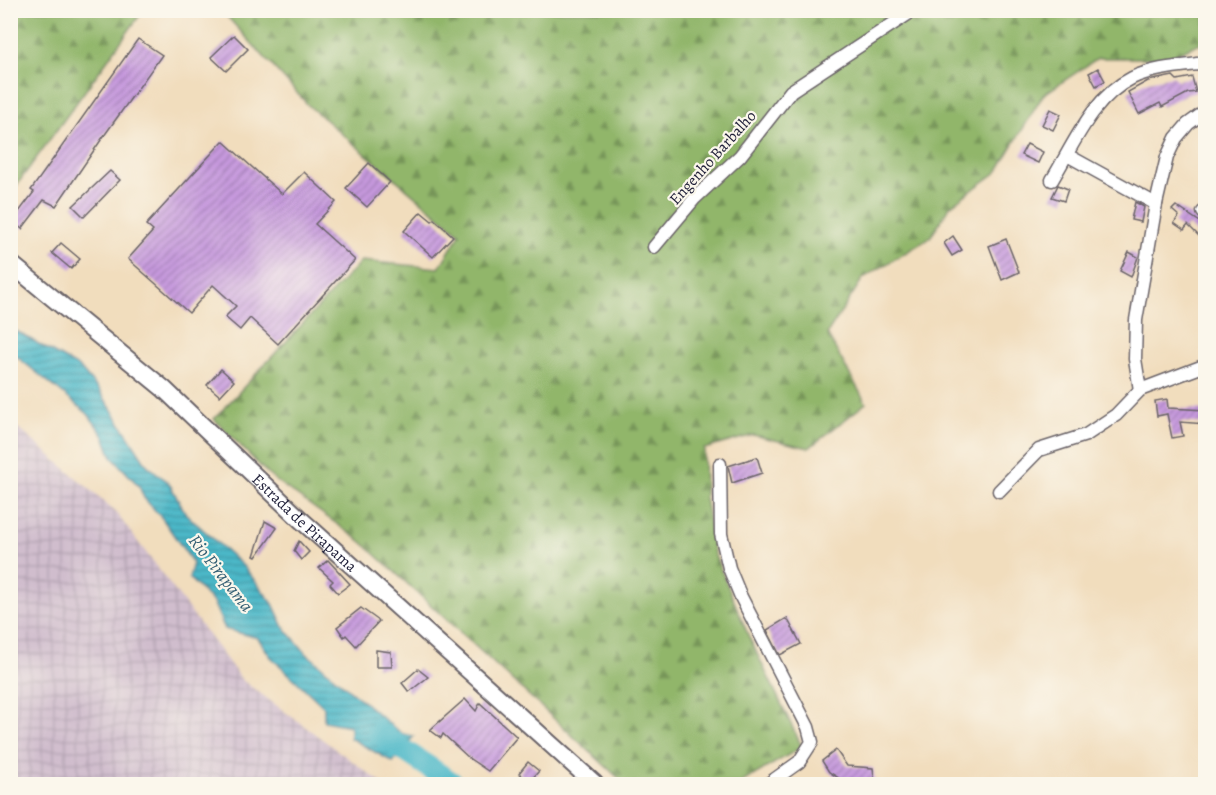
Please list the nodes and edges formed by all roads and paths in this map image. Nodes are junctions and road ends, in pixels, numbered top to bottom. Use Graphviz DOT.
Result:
graph roads {
  1 [pos="914,10"];
  2 [pos="1206,63"];
  3 [pos="1206,111"];
  4 [pos="1067,155"];
  5 [pos="1052,180"];
  6 [pos="1156,204"];
  7 [pos="654,247"];
  8 [pos="10,263"];
  9 [pos="1206,365"];
  10 [pos="1140,390"];
  11 [pos="720,465"];
  12 [pos="999,491"];
  13 [pos="595,784"];
  14 [pos="768,784"];
  1 -- 7 [label="street, Engenho Barbalho"];
  2 -- 4 [label="street"];
  3 -- 6 [label="street"];
  4 -- 5 [label="street"];
  4 -- 6 [label="street"];
  6 -- 10 [label="street"];
  8 -- 13 [label="main road, Estrada de Pirapama"];
  9 -- 10 [label="street"];
  10 -- 12 [label="street"];
  11 -- 14 [label="street"];
}
